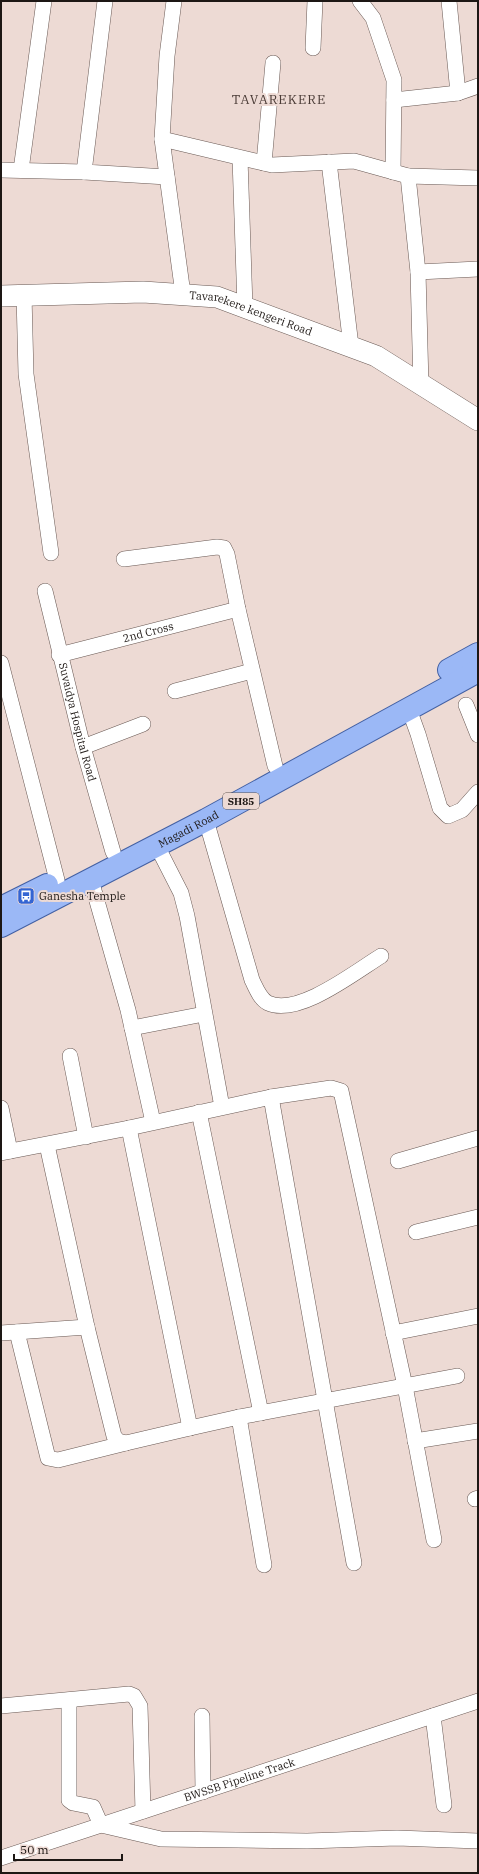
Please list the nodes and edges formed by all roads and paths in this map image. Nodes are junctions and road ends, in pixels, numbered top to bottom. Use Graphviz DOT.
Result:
graph roads {
  1 [pos="44,1"];
  2 [pos="105,1"];
  3 [pos="174,1"];
  4 [pos="315,1"];
  5 [pos="360,1"];
  6 [pos="449,1"];
  7 [pos="313,48"];
  8 [pos="273,63"];
  9 [pos="478,86"];
  10 [pos="458,93"];
  11 [pos="394,100"];
  12 [pos="162,139"];
  13 [pos="240,158"];
  14 [pos="329,162"];
  15 [pos="264,163"];
  16 [pos="1,170"];
  17 [pos="21,170"];
  18 [pos="84,172"];
  19 [pos="393,172"];
  20 [pos="408,176"];
  21 [pos="168,177"];
  22 [pos="478,178"];
  23 [pos="478,270"];
  24 [pos="418,272"];
  25 [pos="183,294"];
  26 [pos="24,295"];
  27 [pos="1,296"];
  28 [pos="245,307"];
  29 [pos="350,346"];
  30 [pos="421,385"];
  31 [pos="478,420"];
  32 [pos="51,553"];
  33 [pos="124,559"];
  34 [pos="44,591"];
  35 [pos="238,609"];
  36 [pos="59,655"];
  37 [pos="1,662"];
  38 [pos="477,662"];
  39 [pos="252,671"];
  40 [pos="175,691"];
  41 [pos="466,705"];
  42 [pos="409,709"];
  43 [pos="143,724"];
  44 [pos="478,735"];
  45 [pos="82,747"];
  46 [pos="275,766"];
  47 [pos="478,792"];
  48 [pos="206,820"];
  49 [pos="156,846"];
  50 [pos="113,852"];
  51 [pos="57,880"];
  52 [pos="91,880"];
  53 [pos="1,907"];
  54 [pos="1,926"];
  55 [pos="381,956"];
  56 [pos="204,1014"];
  57 [pos="132,1028"];
  58 [pos="70,1056"];
  59 [pos="271,1097"];
  60 [pos="222,1107"];
  61 [pos="1,1108"];
  62 [pos="199,1112"];
  63 [pos="154,1122"];
  64 [pos="129,1128"];
  65 [pos="86,1137"];
  66 [pos="478,1138"];
  67 [pos="47,1145"];
  68 [pos="5,1152"];
  69 [pos="398,1161"];
  70 [pos="478,1217"];
  71 [pos="416,1232"];
  72 [pos="478,1316"];
  73 [pos="87,1327"];
  74 [pos="17,1332"];
  75 [pos="393,1332"];
  76 [pos="1,1333"];
  77 [pos="457,1376"];
  78 [pos="405,1386"];
  79 [pos="325,1401"];
  80 [pos="260,1413"];
  81 [pos="239,1417"];
  82 [pos="190,1428"];
  83 [pos="478,1431"];
  84 [pos="415,1441"];
  85 [pos="126,1443"];
  86 [pos="434,1540"];
  87 [pos="354,1563"];
  88 [pos="264,1566"];
  89 [pos="69,1700"];
  90 [pos="478,1701"];
  91 [pos="1,1706"];
  92 [pos="202,1716"];
  93 [pos="433,1716"];
  94 [pos="203,1792"];
  95 [pos="444,1805"];
  96 [pos="143,1811"];
  97 [pos="101,1825"];
  98 [pos="478,1840"];
  99 [pos="1,1858"];
  1 -- 17 [label="street"];
  2 -- 18 [label="street"];
  3 -- 12 [label="street"];
  4 -- 7 [label="street"];
  5 -- 11 [label="street"];
  6 -- 10 [label="street"];
  8 -- 15 [label="street"];
  9 -- 10 [label="street"];
  10 -- 11 [label="street"];
  11 -- 19 [label="street"];
  12 -- 13 [label="street"];
  12 -- 21 [label="street"];
  13 -- 15 [label="street"];
  13 -- 28 [label="street"];
  14 -- 15 [label="street"];
  14 -- 19 [label="street"];
  14 -- 29 [label="street"];
  16 -- 17 [label="street"];
  17 -- 18 [label="street"];
  18 -- 21 [label="street"];
  19 -- 20 [label="street"];
  20 -- 22 [label="street"];
  20 -- 24 [label="street"];
  21 -- 25 [label="street"];
  23 -- 24 [label="street"];
  24 -- 30 [label="street"];
  25 -- 26 [label="main road, Tavarekere kengeri Road"];
  25 -- 28 [label="main road, Tavarekere kengeri Road"];
  26 -- 27 [label="main road, Tavarekere kengeri Road"];
  26 -- 32 [label="street"];
  28 -- 29 [label="main road, Tavarekere kengeri Road"];
  29 -- 30 [label="main road, Tavarekere kengeri Road"];
  30 -- 31 [label="main road, Tavarekere kengeri Road"];
  33 -- 35 [label="street"];
  34 -- 36 [label="street, Suvaidya Hospital Road"];
  35 -- 36 [label="street, 2nd Cross"];
  35 -- 39 [label="street"];
  36 -- 45 [label="street, Suvaidya Hospital Road"];
  37 -- 51 [label="street"];
  38 -- 42 [label="main road, Magadi Road / SH85"];
  38 -- 46 [label="main road, Magadi Road / SH85"];
  39 -- 40 [label="street"];
  39 -- 46 [label="street"];
  41 -- 44 [label="street"];
  42 -- 47 [label="street"];
  42 -- 48 [label="main road, Magadi Road / SH85"];
  43 -- 45 [label="street"];
  45 -- 50 [label="street, Suvaidya Hospital Road"];
  46 -- 50 [label="main road, Magadi Road / SH85"];
  48 -- 49 [label="main road, Magadi Road / SH85"];
  48 -- 55 [label="street"];
  49 -- 52 [label="main road, Magadi Road / SH85"];
  49 -- 56 [label="street"];
  50 -- 51 [label="main road, Magadi Road / SH85"];
  51 -- 53 [label="main road, Magadi Road / SH85"];
  52 -- 54 [label="main road, Magadi Road / SH85"];
  52 -- 57 [label="street"];
  56 -- 57 [label="street"];
  56 -- 60 [label="street"];
  57 -- 63 [label="street"];
  58 -- 65 [label="street"];
  59 -- 60 [label="street"];
  59 -- 75 [label="street"];
  59 -- 79 [label="street"];
  60 -- 62 [label="street"];
  61 -- 68 [label="street"];
  62 -- 63 [label="street"];
  62 -- 80 [label="street"];
  63 -- 64 [label="street"];
  64 -- 65 [label="street"];
  64 -- 82 [label="street"];
  65 -- 67 [label="street"];
  66 -- 69 [label="street"];
  67 -- 68 [label="street"];
  67 -- 73 [label="street"];
  70 -- 71 [label="street"];
  72 -- 75 [label="street"];
  73 -- 74 [label="street"];
  73 -- 85 [label="street"];
  74 -- 76 [label="street"];
  74 -- 85 [label="street"];
  75 -- 78 [label="street"];
  77 -- 78 [label="street"];
  78 -- 79 [label="street"];
  78 -- 84 [label="street"];
  79 -- 80 [label="street"];
  79 -- 87 [label="street"];
  80 -- 81 [label="street"];
  81 -- 82 [label="street"];
  81 -- 88 [label="street"];
  82 -- 85 [label="street"];
  83 -- 84 [label="street"];
  84 -- 86 [label="street"];
  89 -- 91 [label="street"];
  89 -- 96 [label="street"];
  89 -- 97 [label="street"];
  90 -- 93 [label="street, BWSSB Pipeline Track"];
  92 -- 94 [label="street"];
  93 -- 94 [label="street, BWSSB Pipeline Track"];
  93 -- 95 [label="street"];
  94 -- 96 [label="street, BWSSB Pipeline Track"];
  96 -- 97 [label="street, BWSSB Pipeline Track"];
  97 -- 98 [label="street"];
  97 -- 99 [label="street, BWSSB Pipeline Track"];
}
